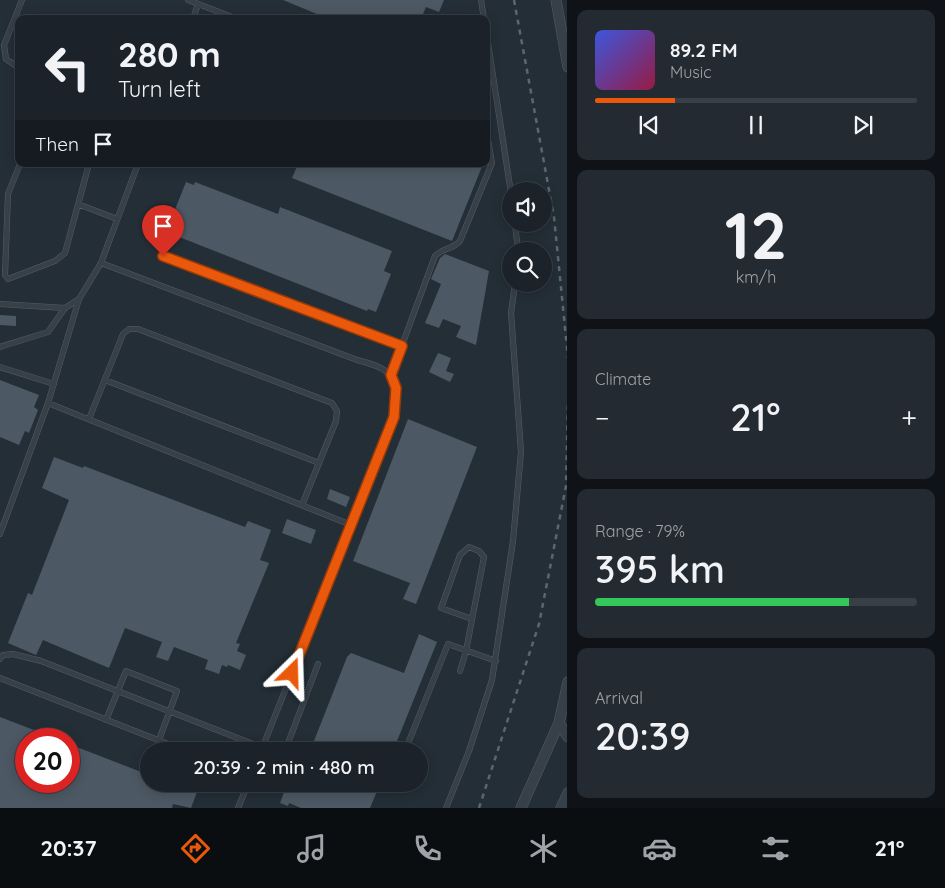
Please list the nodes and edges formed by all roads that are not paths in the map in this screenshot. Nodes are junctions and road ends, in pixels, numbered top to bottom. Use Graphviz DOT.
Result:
graph roads {
  1 [pos="22,0"];
  2 [pos="188,0"];
  3 [pos="481,0"];
  4 [pos="556,0"];
  5 [pos="198,4"];
  6 [pos="16,15"];
  7 [pos="194,15"];
  8 [pos="226,15"];
  9 [pos="483,15"];
  10 [pos="15,18"];
  11 [pos="490,56"];
  12 [pos="567,62"];
  13 [pos="15,65"];
  14 [pos="490,151"];
  15 [pos="19,167"];
  16 [pos="88,167"];
  17 [pos="137,167"];
  18 [pos="509,182"];
  19 [pos="78,204"];
  20 [pos="117,219"];
  21 [pos="163,256"];
  22 [pos="100,263"];
  23 [pos="514,292"];
  24 [pos="79,299"];
  25 [pos="0,304"];
  26 [pos="65,308"];
  27 [pos="402,346"];
  28 [pos="0,347"];
  29 [pos="0,367"];
  30 [pos="391,375"];
  31 [pos="105,380"];
  32 [pos="54,384"];
  33 [pos="48,403"];
  34 [pos="89,419"];
  35 [pos="319,463"];
  36 [pos="302,505"];
  37 [pos="351,525"];
  38 [pos="0,534"];
  39 [pos="472,619"];
  40 [pos="466,650"];
  41 [pos="0,658"];
  42 [pos="496,661"];
  43 [pos="318,664"];
  44 [pos="460,671"];
  45 [pos="0,678"];
  46 [pos="567,687"];
  47 [pos="117,691"];
  48 [pos="169,711"];
  49 [pos="106,720"];
  50 [pos="559,723"];
  51 [pos="567,735"];
  52 [pos="158,740"];
  53 [pos="163,742"];
  54 [pos="245,742"];
  55 [pos="265,742"];
  56 [pos="288,742"];
  57 [pos="409,742"];
  58 [pos="245,792"];
  59 [pos="567,795"];
  60 [pos="238,808"];
  61 [pos="446,808"];
  62 [pos="521,808"];
  63 [pos="561,808"];
  1 -- 6 [label="lane"];
  2 -- 5 [label="lane"];
  3 -- 9 [label="lane"];
  4 -- 12 [label="street"];
  5 -- 7 [label="lane"];
  5 -- 8 [label="lane"];
  10 -- 13 [label="lane"];
  11 -- 18 [label="lane"];
  14 -- 27 [label="lane"];
  15 -- 19 [label="lane"];
  16 -- 19 [label="lane"];
  17 -- 20 [label="lane"];
  19 -- 20 [label="lane"];
  20 -- 22 [label="lane"];
  21 -- 27 [label="lane"];
  22 -- 24 [label="lane"];
  22 -- 30 [label="lane"];
  23 -- 42 [label="lane"];
  24 -- 26 [label="lane"];
  24 -- 32 [label="lane"];
  25 -- 26 [label="lane"];
  26 -- 28 [label="lane"];
  27 -- 30 [label="lane"];
  29 -- 32 [label="lane"];
  30 -- 37 [label="lane"];
  31 -- 34 [label="lane"];
  31 -- 35 [label="lane"];
  31 -- 35 [label="lane"];
  32 -- 33 [label="lane"];
  33 -- 34 [label="lane"];
  33 -- 38 [label="lane"];
  34 -- 36 [label="lane"];
  35 -- 36 [label="lane"];
  36 -- 37 [label="lane"];
  37 -- 55 [label="lane"];
  39 -- 39 [label="lane"];
  39 -- 40 [label="lane"];
  40 -- 42 [label="lane"];
  40 -- 44 [label="lane"];
  40 -- 57 [label="lane"];
  41 -- 47 [label="lane"];
  42 -- 61 [label="lane"];
  43 -- 56 [label="lane"];
  45 -- 49 [label="lane"];
  46 -- 50 [label="street"];
  47 -- 48 [label="lane"];
  47 -- 48 [label="lane"];
  47 -- 49 [label="lane"];
  48 -- 52 [label="lane"];
  48 -- 54 [label="lane"];
  49 -- 52 [label="lane"];
  50 -- 51 [label="street"];
  50 -- 62 [label="street"];
  52 -- 53 [label="lane"];
  58 -- 60 [label="lane"];
  59 -- 63 [label="street"];
}
